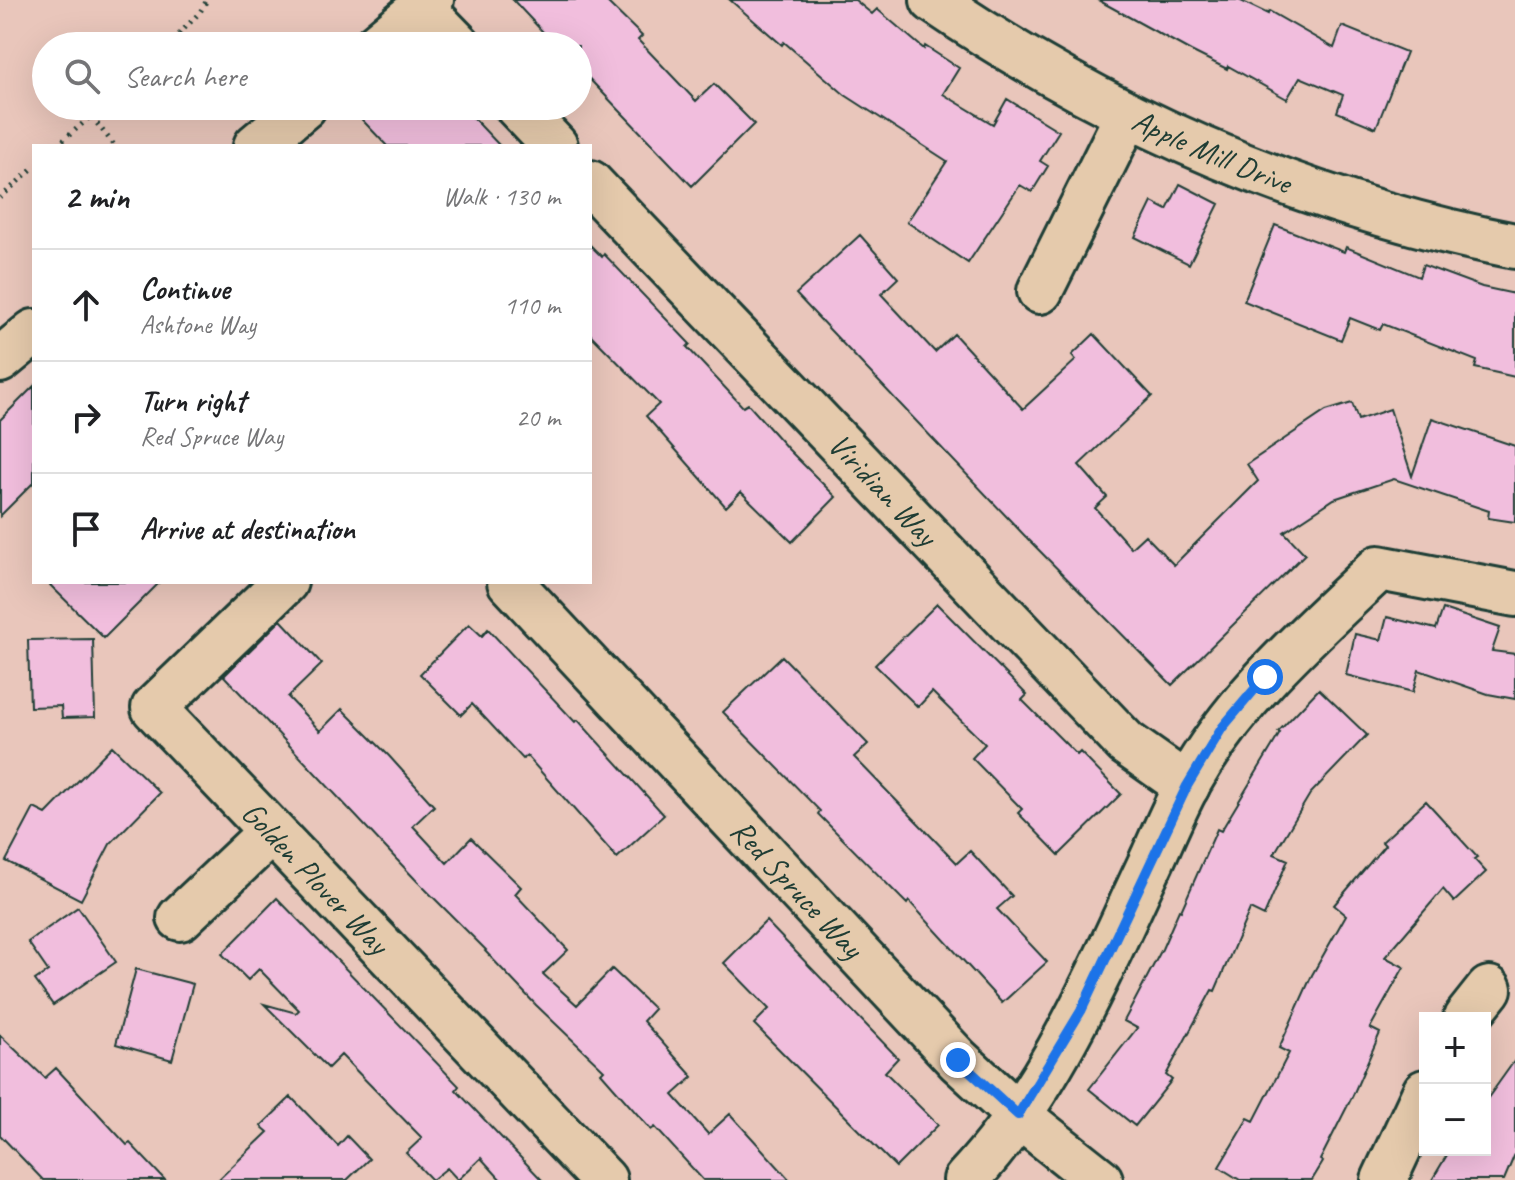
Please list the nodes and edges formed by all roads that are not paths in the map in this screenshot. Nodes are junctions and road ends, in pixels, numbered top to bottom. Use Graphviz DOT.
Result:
graph roads {
  1 [pos="933,0"];
  2 [pos="427,4"];
  3 [pos="393,32"];
  4 [pos="448,32"];
  5 [pos="1127,116"];
  6 [pos="287,120"];
  7 [pos="530,120"];
  8 [pos="258,144"];
  9 [pos="553,144"];
  10 [pos="592,185"];
  11 [pos="1515,246"];
  12 [pos="1040,291"];
  13 [pos="32,334"];
  14 [pos="0,360"];
  15 [pos="283,584"];
  16 [pos="512,584"];
  17 [pos="1515,594"];
  18 [pos="1187,786"];
  19 [pos="271,832"];
  20 [pos="180,918"];
  21 [pos="1419,1105"];
  22 [pos="1018,1115"];
  23 [pos="604,1180"];
  24 [pos="966,1180"];
  25 [pos="1100,1180"];
  26 [pos="1384,1180"];
  1 -- 5 [label="street, Apple Mill Drive"];
  2 -- 3 [label="street"];
  2 -- 4 [label="street"];
  5 -- 11 [label="street, Apple Mill Drive"];
  5 -- 12 [label="street"];
  6 -- 8 [label="street"];
  7 -- 9 [label="street"];
  10 -- 18 [label="street, Viridian Way"];
  13 -- 14 [label="street"];
  15 -- 19 [label="street, Golden Plover Way"];
  16 -- 22 [label="street, Red Spruce Way"];
  17 -- 18 [label="street"];
  18 -- 22 [label="street"];
  19 -- 20 [label="street"];
  19 -- 23 [label="street, Golden Plover Way"];
  21 -- 26 [label="street"];
  22 -- 24 [label="street"];
  22 -- 25 [label="street, Red Spruce Way"];
}
